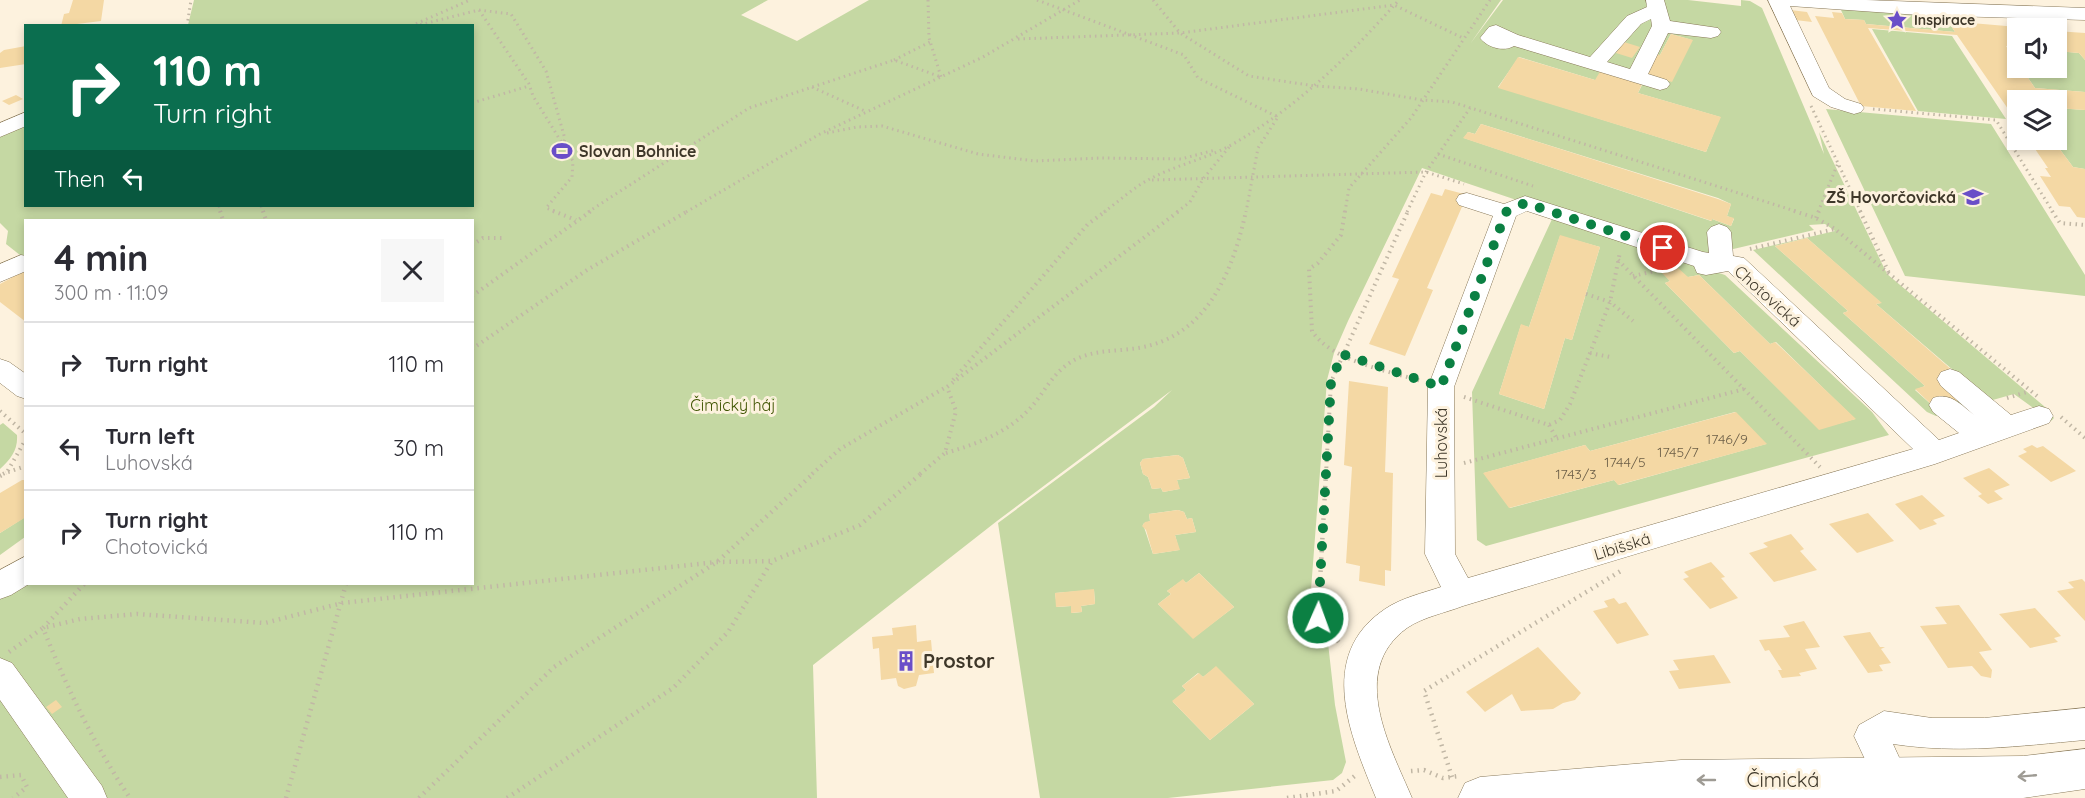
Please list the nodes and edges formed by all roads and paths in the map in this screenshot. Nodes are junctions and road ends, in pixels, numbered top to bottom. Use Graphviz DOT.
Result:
graph roads {
  1 [pos="191,0"];
  2 [pos="470,0"];
  3 [pos="928,0"];
  4 [pos="1037,0"];
  5 [pos="1080,0"];
  6 [pos="1153,0"];
  7 [pos="1399,0"];
  8 [pos="1490,0"];
  9 [pos="1778,0"];
  10 [pos="1394,5"];
  11 [pos="1065,8"];
  12 [pos="478,10"];
  13 [pos="1658,12"];
  14 [pos="2085,14"];
  15 [pos="187,24"];
  16 [pos="416,24"];
  17 [pos="424,24"];
  18 [pos="1711,32"];
  19 [pos="1180,33"];
  20 [pos="1132,36"];
  21 [pos="1463,38"];
  22 [pos="1015,39"];
  23 [pos="1511,39"];
  24 [pos="930,42"];
  25 [pos="894,60"];
  26 [pos="1594,64"];
  27 [pos="942,77"];
  28 [pos="1636,77"];
  29 [pos="1660,84"];
  30 [pos="529,86"];
  31 [pos="1315,86"];
  32 [pos="811,87"];
  33 [pos="1422,100"];
  34 [pos="1808,101"];
  35 [pos="474,102"];
  36 [pos="1470,108"];
  37 [pos="1854,108"];
  38 [pos="867,112"];
  39 [pos="1278,117"];
  40 [pos="24,119"];
  41 [pos="0,130"];
  42 [pos="820,134"];
  43 [pos="563,145"];
  44 [pos="1230,146"];
  45 [pos="1838,162"];
  46 [pos="1364,172"];
  47 [pos="1426,172"];
  48 [pos="1253,177"];
  49 [pos="1203,179"];
  50 [pos="1148,180"];
  51 [pos="1467,200"];
  52 [pos="1515,208"];
  53 [pos="1816,218"];
  54 [pos="577,220"];
  55 [pos="2085,225"];
  56 [pos="1836,229"];
  57 [pos="1719,232"];
  58 [pos="503,238"];
  59 [pos="474,244"];
  60 [pos="1757,258"];
  61 [pos="1722,263"];
  62 [pos="1656,270"];
  63 [pos="1685,273"];
  64 [pos="1890,275"];
  65 [pos="1633,276"];
  66 [pos="1586,294"];
  67 [pos="474,295"];
  68 [pos="1610,302"];
  69 [pos="1633,321"];
  70 [pos="474,348"];
  71 [pos="1590,353"];
  72 [pos="1342,354"];
  73 [pos="1610,357"];
  74 [pos="0,369"];
  75 [pos="24,387"];
  76 [pos="947,387"];
  77 [pos="1441,387"];
  78 [pos="1744,389"];
  79 [pos="2041,404"];
  80 [pos="1982,407"];
  81 [pos="0,411"];
  82 [pos="1548,425"];
  83 [pos="1994,432"];
  84 [pos="24,435"];
  85 [pos="2085,438"];
  86 [pos="1557,439"];
  87 [pos="24,441"];
  88 [pos="945,453"];
  89 [pos="1935,453"];
  90 [pos="24,467"];
  91 [pos="1440,470"];
  92 [pos="7,472"];
  93 [pos="0,476"];
  94 [pos="1835,483"];
  95 [pos="772,561"];
  96 [pos="717,562"];
  97 [pos="1635,563"];
  98 [pos="24,570"];
  99 [pos="83,585"];
  100 [pos="346,585"];
  101 [pos="0,586"];
  102 [pos="1460,594"];
  103 [pos="342,603"];
  104 [pos="43,628"];
  105 [pos="0,659"];
  106 [pos="1360,667"];
  107 [pos="0,673"];
  108 [pos="2085,724"];
  109 [pos="2085,769"];
  110 [pos="0,777"];
  111 [pos="1892,779"];
  112 [pos="1466,788"];
  113 [pos="13,798"];
  114 [pos="89,798"];
  115 [pos="130,798"];
  116 [pos="286,798"];
  117 [pos="419,798"];
  118 [pos="507,798"];
  119 [pos="1394,798"];
  1 -- 15 [label="path"];
  2 -- 16 [label="path"];
  3 -- 24 [label="path"];
  4 -- 11 [label="path"];
  5 -- 11 [label="path"];
  6 -- 19 [label="path"];
  7 -- 10 [label="path"];
  8 -- 21 [label="path"];
  9 -- 14 [label="street"];
  9 -- 37 [label="street"];
  10 -- 19 [label="path"];
  10 -- 21 [label="path"];
  10 -- 31 [label="path"];
  11 -- 20 [label="path"];
  11 -- 22 [label="path"];
  12 -- 17 [label="path"];
  12 -- 30 [label="path"];
  12 -- 43 [label="path"];
  13 -- 18 [label="street"];
  13 -- 26 [label="street"];
  13 -- 28 [label="street"];
  19 -- 20 [label="path"];
  19 -- 31 [label="path"];
  20 -- 22 [label="path"];
  20 -- 39 [label="path"];
  21 -- 33 [label="path"];
  22 -- 27 [label="path"];
  23 -- 26 [label="street"];
  24 -- 25 [label="path"];
  24 -- 27 [label="path"];
  25 -- 27 [label="path"];
  25 -- 32 [label="path"];
  26 -- 28 [label="street"];
  27 -- 38 [label="path"];
  28 -- 29 [label="street"];
  30 -- 35 [label="path"];
  30 -- 43 [label="path"];
  31 -- 33 [label="path"];
  31 -- 39 [label="path"];
  32 -- 38 [label="path"];
  32 -- 54 [label="path"];
  33 -- 36 [label="path"];
  33 -- 46 [label="path"];
  34 -- 45 [label="path"];
  36 -- 47 [label="path"];
  36 -- 53 [label="path"];
  37 -- 55 [label="path"];
  38 -- 42 [label="path"];
  39 -- 44 [label="path"];
  39 -- 48 [label="path"];
  40 -- 41 [label="street"];
  42 -- 44 [label="path"];
  42 -- 70 [label="path"];
  43 -- 54 [label="path"];
  44 -- 49 [label="path"];
  44 -- 50 [label="path"];
  45 -- 53 [label="path"];
  45 -- 64 [label="path"];
  46 -- 47 [label="path"];
  46 -- 48 [label="path"];
  46 -- 72 [label="path"];
  47 -- 72 [label="path"];
  48 -- 49 [label="path"];
  48 -- 88 [label="path"];
  49 -- 50 [label="path"];
  49 -- 76 [label="path"];
  50 -- 76 [label="path"];
  51 -- 52 [label="street, Chotovická"];
  52 -- 61 [label="street, Chotovická"];
  52 -- 77 [label="street, Luhovská"];
  53 -- 56 [label="path"];
  54 -- 67 [label="path"];
  56 -- 60 [label="path"];
  56 -- 64 [label="path"];
  57 -- 61 [label="street"];
  58 -- 59 [label="path"];
  61 -- 63 [label="street"];
  61 -- 89 [label="street, Chotovická"];
  62 -- 65 [label="path"];
  64 -- 79 [label="path"];
  65 -- 68 [label="path"];
  65 -- 78 [label="path"];
  66 -- 68 [label="path"];
  68 -- 69 [label="path"];
  68 -- 71 [label="path"];
  71 -- 73 [label="path"];
  71 -- 82 [label="path"];
  72 -- 77 [label="path"];
  72 -- 106 [label="path"];
  74 -- 75 [label="street"];
  76 -- 88 [label="path"];
  76 -- 96 [label="path"];
  77 -- 82 [label="path"];
  77 -- 91 [label="street, Luhovská"];
  78 -- 86 [label="path"];
  78 -- 94 [label="path"];
  79 -- 80 [label="path"];
  79 -- 83 [label="street, Libišská"];
  79 -- 85 [label="path"];
  80 -- 83 [label="street"];
  80 -- 83 [label="street"];
  81 -- 84 [label="path"];
  82 -- 86 [label="path"];
  83 -- 89 [label="street, Libišská"];
  86 -- 91 [label="path"];
  87 -- 92 [label="path"];
  88 -- 95 [label="path"];
  89 -- 94 [label="street, Libišská"];
  90 -- 92 [label="path"];
  91 -- 102 [label="street, Luhovská"];
  92 -- 93 [label="path"];
  94 -- 102 [label="street, Libišská"];
  95 -- 96 [label="path"];
  95 -- 118 [label="path"];
  96 -- 103 [label="path"];
  96 -- 117 [label="path"];
  97 -- 112 [label="path"];
  98 -- 101 [label="street"];
  99 -- 104 [label="path"];
  100 -- 103 [label="path"];
  102 -- 106 [label="street, Libišská"];
  103 -- 104 [label="path"];
  103 -- 116 [label="path"];
  104 -- 105 [label="path"];
  104 -- 115 [label="path"];
  106 -- 119 [label="street, Libišská"];
  107 -- 114 [label="street"];
  108 -- 111 [label="street"];
  109 -- 111 [label="main road, Čimická, one-way"];
  110 -- 113 [label="path"];
  111 -- 112 [label="main road, Čimická, one-way"];
}
